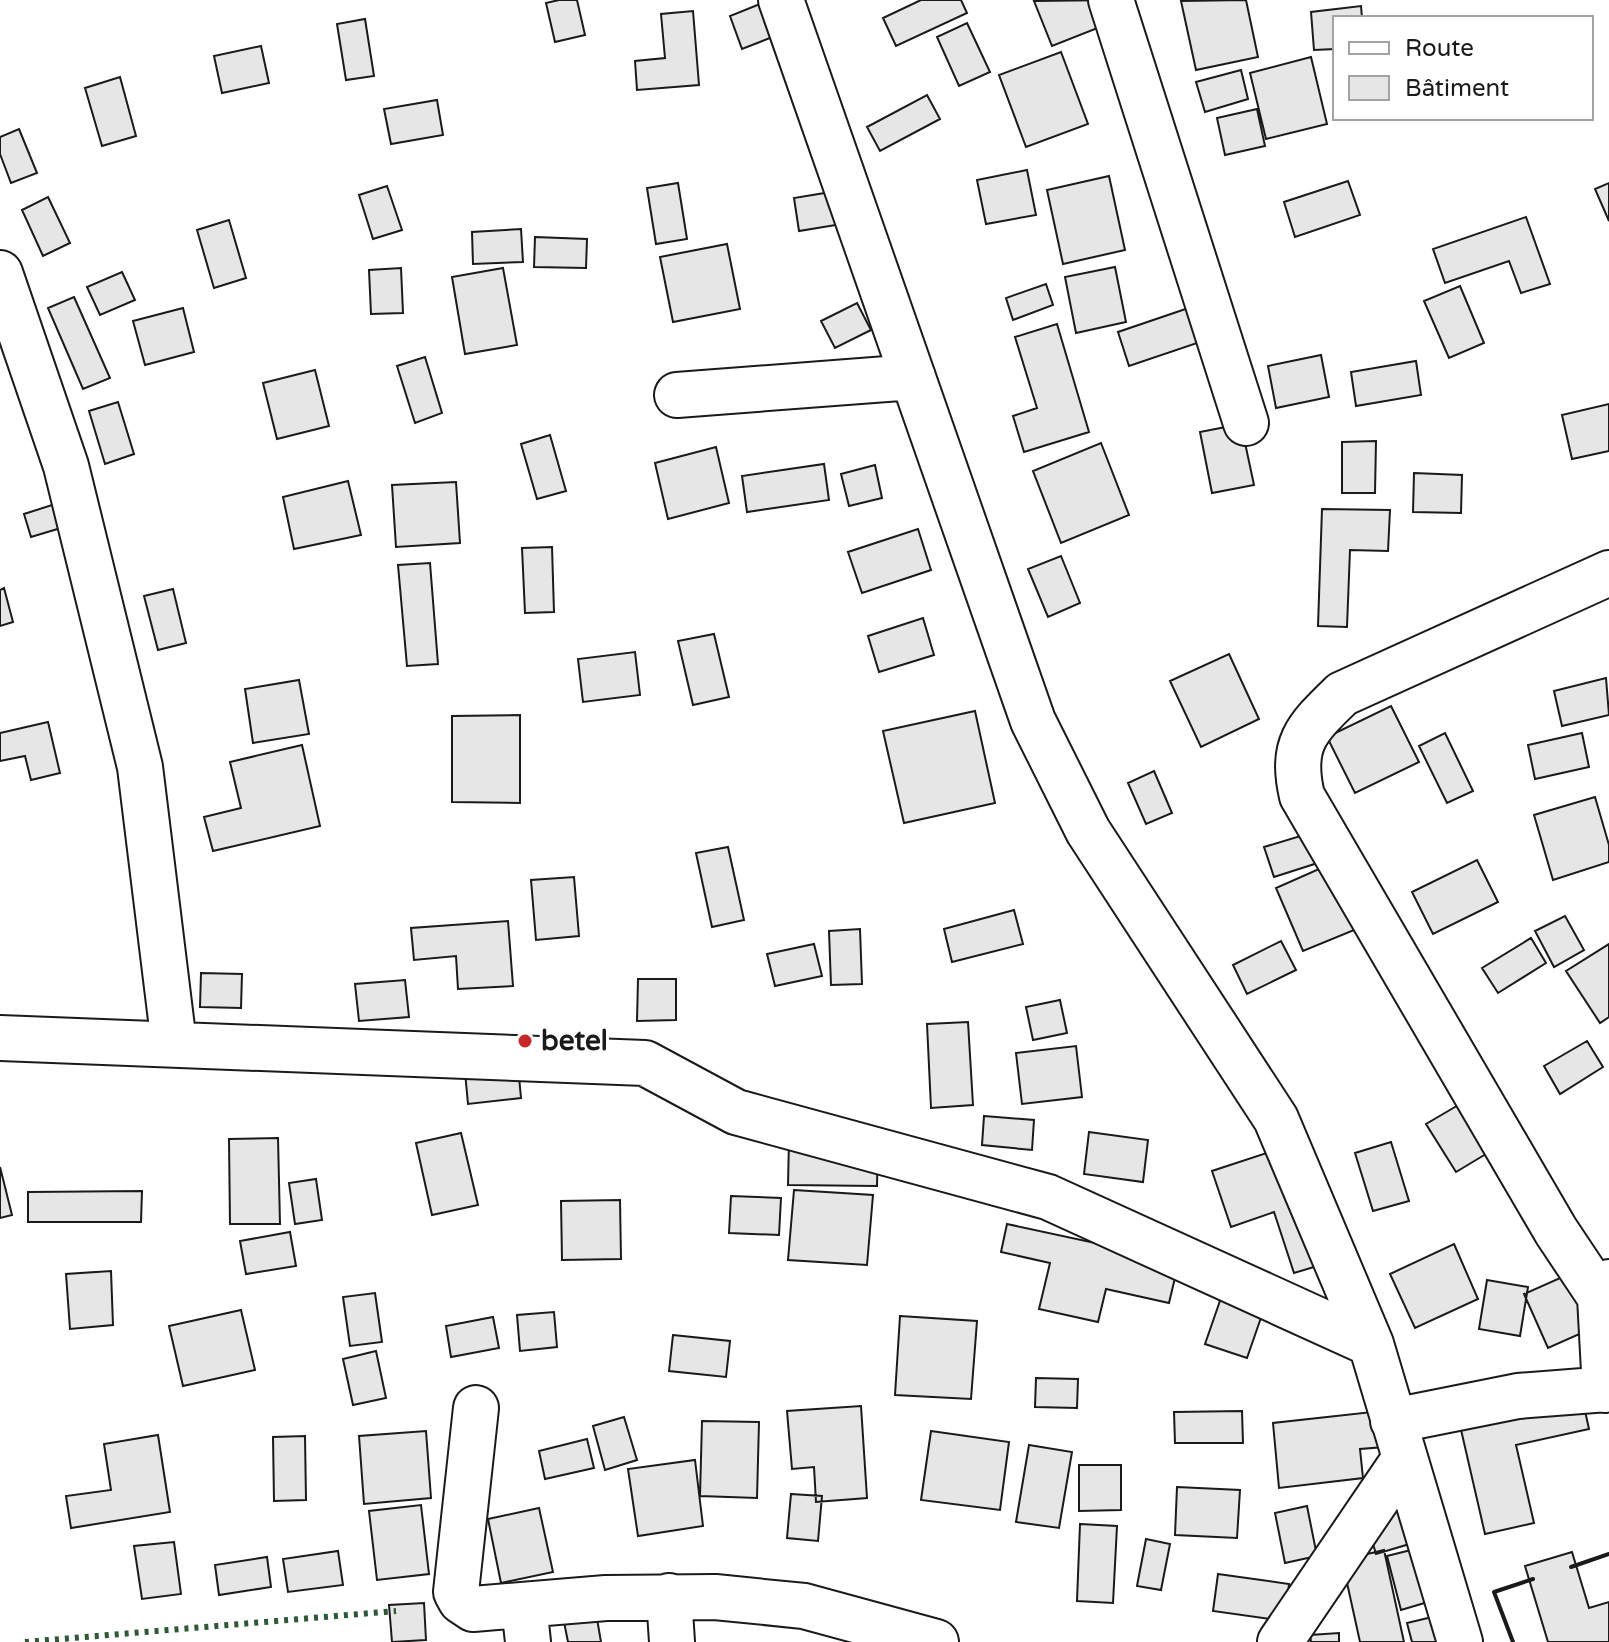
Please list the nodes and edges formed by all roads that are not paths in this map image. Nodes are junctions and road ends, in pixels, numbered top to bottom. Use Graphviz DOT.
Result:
graph roads {
  1 [pos="781,0"];
  2 [pos="1111,0"];
  3 [pos="0,273"];
  4 [pos="913,377"];
  5 [pos="677,395"];
  6 [pos="1246,423"];
  7 [pos="1609,573"];
  8 [pos="0,1038"];
  9 [pos="174,1044"];
  10 [pos="1605,1289"];
  11 [pos="1371,1344"];
  12 [pos="1607,1390"];
  13 [pos="476,1408"];
  14 [pos="1399,1439"];
  15 [pos="669,1596"];
  16 [pos="526,1623"];
  17 [pos="805,1624"];
  18 [pos="887,1635"];
  19 [pos="672,1642"];
  20 [pos="936,1642"];
  21 [pos="1280,1642"];
  22 [pos="1460,1642"];
  1 -- 4 [label="street"];
  2 -- 6 [label="street"];
  3 -- 9 [label="street"];
  4 -- 5 [label="street"];
  4 -- 11 [label="street"];
  7 -- 10 [label="street"];
  8 -- 9 [label="street"];
  9 -- 11 [label="street"];
  10 -- 12 [label="street"];
  11 -- 14 [label="street"];
  12 -- 14 [label="street"];
  13 -- 16 [label="street"];
  14 -- 21 [label="street"];
  14 -- 22 [label="street"];
  15 -- 16 [label="street"];
  15 -- 17 [label="street"];
  15 -- 19 [label="street"];
  17 -- 18 [label="street"];
  18 -- 20 [label="street"];
}
